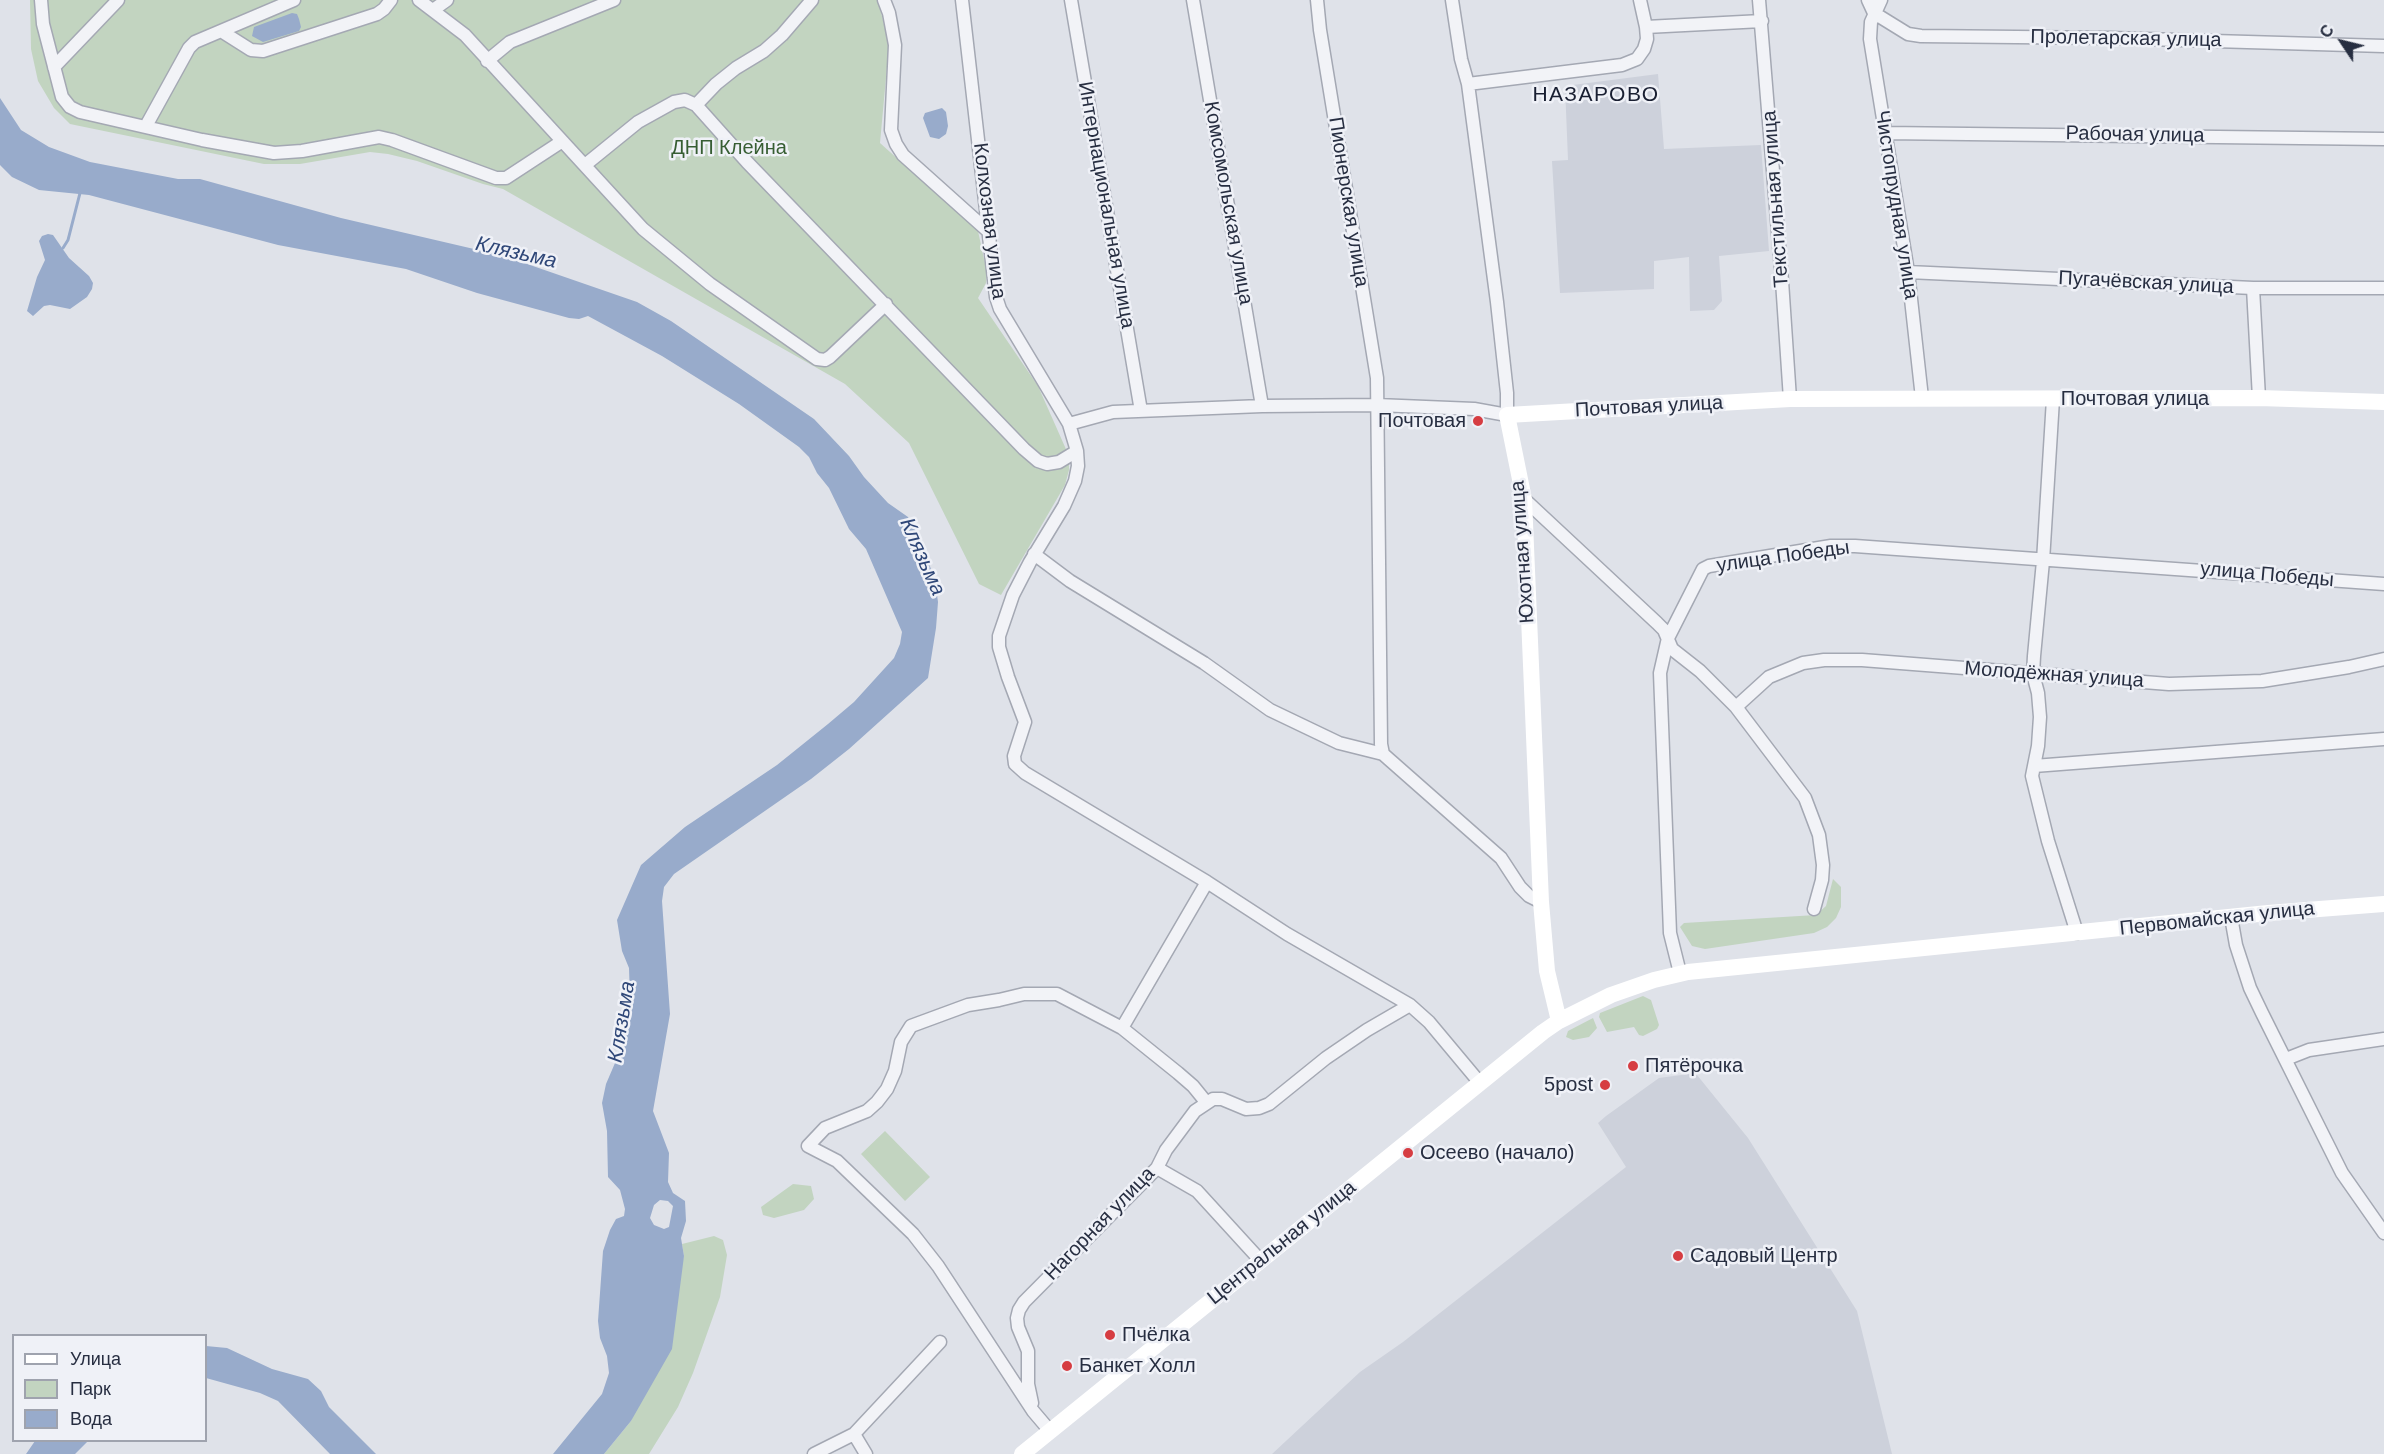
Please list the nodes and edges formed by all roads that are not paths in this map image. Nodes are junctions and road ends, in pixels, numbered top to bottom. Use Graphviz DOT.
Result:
graph roads {
  1 [pos="41,0"];
  2 [pos="118,0"];
  3 [pos="294,0"];
  4 [pos="391,0"];
  5 [pos="419,0"];
  6 [pos="447,0"];
  7 [pos="614,0"];
  8 [pos="812,0"];
  9 [pos="884,0"];
  10 [pos="962,0"];
  11 [pos="1071,0"];
  12 [pos="1193,0"];
  13 [pos="1317,0"];
  14 [pos="1452,0"];
  15 [pos="1640,0"];
  16 [pos="1759,0"];
  17 [pos="1868,0"];
  18 [pos="1881,0"];
  19 [pos="433,10"];
  20 [pos="1874,13"];
  21 [pos="1762,21"];
  22 [pos="1646,27"];
  23 [pos="220,32"];
  24 [pos="2384,46"];
  25 [pos="487,61"];
  26 [pos="54,67"];
  27 [pos="1468,84"];
  28 [pos="696,105"];
  29 [pos="146,126"];
  30 [pos="1885,133"];
  31 [pos="2384,139"];
  32 [pos="561,142"];
  33 [pos="585,165"];
  34 [pos="989,232"];
  35 [pos="1908,272"];
  36 [pos="2253,288"];
  37 [pos="2384,288"];
  38 [pos="886,304"];
  39 [pos="1922,398"];
  40 [pos="2259,398"];
  41 [pos="1790,399"];
  42 [pos="2053,399"];
  43 [pos="2384,402"];
  44 [pos="1377,405"];
  45 [pos="1262,406"];
  46 [pos="1141,411"];
  47 [pos="1507,415"];
  48 [pos="1069,424"];
  49 [pos="1077,451"];
  50 [pos="1524,499"];
  51 [pos="1032,558"];
  52 [pos="2043,561"];
  53 [pos="2384,584"];
  54 [pos="1668,638"];
  55 [pos="2384,659"];
  56 [pos="2033,674"];
  57 [pos="1736,707"];
  58 [pos="2384,739"];
  59 [pos="1383,754"];
  60 [pos="2034,766"];
  61 [pos="1207,882"];
  62 [pos="1541,902"];
  63 [pos="2384,903"];
  64 [pos="1814,909"];
  65 [pos="2231,917"];
  66 [pos="2077,933"];
  67 [pos="1680,973"];
  68 [pos="1410,1005"];
  69 [pos="1559,1021"];
  70 [pos="1122,1029"];
  71 [pos="2384,1039"];
  72 [pos="2286,1059"];
  73 [pos="1480,1083"];
  74 [pos="1206,1102"];
  75 [pos="1157,1168"];
  76 [pos="2384,1233"];
  77 [pos="1260,1260"];
  78 [pos="940,1342"];
  79 [pos="1033,1411"];
  80 [pos="1050,1431"];
  81 [pos="854,1434"];
  82 [pos="814,1454"];
  83 [pos="866,1454"];
  84 [pos="1022,1454"];
  1 -- 26 [label="street"];
  2 -- 26 [label="street"];
  3 -- 23 [label="street"];
  4 -- 23 [label="street"];
  5 -- 19 [label="street"];
  6 -- 19 [label="street"];
  7 -- 25 [label="street"];
  8 -- 28 [label="street"];
  9 -- 34 [label="street"];
  10 -- 34 [label="street, Колхозная улица"];
  11 -- 46 [label="street, Интернациональная улица"];
  12 -- 45 [label="street, Комсомольская улица"];
  13 -- 44 [label="street, Пионерская улица"];
  14 -- 27 [label="street, Юхотная улица"];
  15 -- 22 [label="street"];
  16 -- 21 [label="street, Текстильная улица"];
  17 -- 20 [label="street"];
  18 -- 20 [label="street"];
  19 -- 25 [label="street"];
  20 -- 24 [label="street, Пролетарская улица"];
  20 -- 30 [label="street, Чистопрудная улица"];
  21 -- 22 [label="street"];
  21 -- 41 [label="street, Текстильная улица"];
  22 -- 27 [label="street"];
  23 -- 29 [label="street"];
  25 -- 32 [label="street"];
  26 -- 29 [label="street"];
  27 -- 47 [label="street, Юхотная улица"];
  28 -- 33 [label="street"];
  28 -- 38 [label="street"];
  29 -- 32 [label="street"];
  30 -- 31 [label="street, Рабочая улица"];
  30 -- 35 [label="street, Чистопрудная улица"];
  32 -- 33 [label="street"];
  33 -- 38 [label="street"];
  34 -- 48 [label="street, Колхозная улица"];
  35 -- 36 [label="street, Пугачёвская улица"];
  35 -- 39 [label="street, Чистопрудная улица"];
  36 -- 37 [label="street, Пугачёвская улица"];
  36 -- 40 [label="street"];
  38 -- 49 [label="street"];
  39 -- 41 [label="main road, Почтовая улица"];
  39 -- 42 [label="main road, Почтовая улица"];
  40 -- 42 [label="main road, Почтовая улица"];
  40 -- 43 [label="main road, Почтовая улица"];
  41 -- 47 [label="main road, Почтовая улица"];
  42 -- 52 [label="street"];
  44 -- 45 [label="street, Почтовая улица"];
  44 -- 47 [label="street, Почтовая улица"];
  44 -- 59 [label="street, Пионерская улица"];
  45 -- 46 [label="street, Почтовая улица"];
  46 -- 48 [label="street, Почтовая улица"];
  47 -- 50 [label="main road, Юхотная улица"];
  48 -- 49 [label="street"];
  49 -- 51 [label="street"];
  50 -- 54 [label="street"];
  50 -- 62 [label="main road, Юхотная улица"];
  51 -- 59 [label="street"];
  51 -- 61 [label="street"];
  52 -- 53 [label="street, улица Победы"];
  52 -- 54 [label="street, улица Победы"];
  52 -- 56 [label="street"];
  54 -- 57 [label="street"];
  54 -- 67 [label="street, улица Победы"];
  55 -- 56 [label="street, Молодёжная улица"];
  56 -- 57 [label="street, Молодёжная улица"];
  56 -- 60 [label="street"];
  57 -- 64 [label="street"];
  58 -- 60 [label="street"];
  59 -- 62 [label="street"];
  60 -- 66 [label="street"];
  61 -- 68 [label="street"];
  61 -- 70 [label="street"];
  62 -- 69 [label="main road, Юхотная улица"];
  63 -- 65 [label="main road, Первомайская улица"];
  65 -- 66 [label="main road, Первомайская улица"];
  65 -- 72 [label="street"];
  66 -- 67 [label="main road, Первомайская улица"];
  67 -- 69 [label="main road, Центральная улица"];
  68 -- 73 [label="street"];
  68 -- 74 [label="street"];
  69 -- 73 [label="main road, Центральная улица"];
  70 -- 74 [label="street"];
  70 -- 79 [label="street"];
  71 -- 72 [label="street"];
  72 -- 76 [label="street"];
  73 -- 77 [label="main road, Центральная улица"];
  74 -- 75 [label="street, Нагорная улица"];
  75 -- 77 [label="street"];
  75 -- 79 [label="street, Нагорная улица"];
  77 -- 80 [label="main road, Центральная улица"];
  78 -- 81 [label="street"];
  79 -- 80 [label="street"];
  80 -- 84 [label="main road, Центральная улица"];
  81 -- 82 [label="street"];
  81 -- 83 [label="street"];
}
